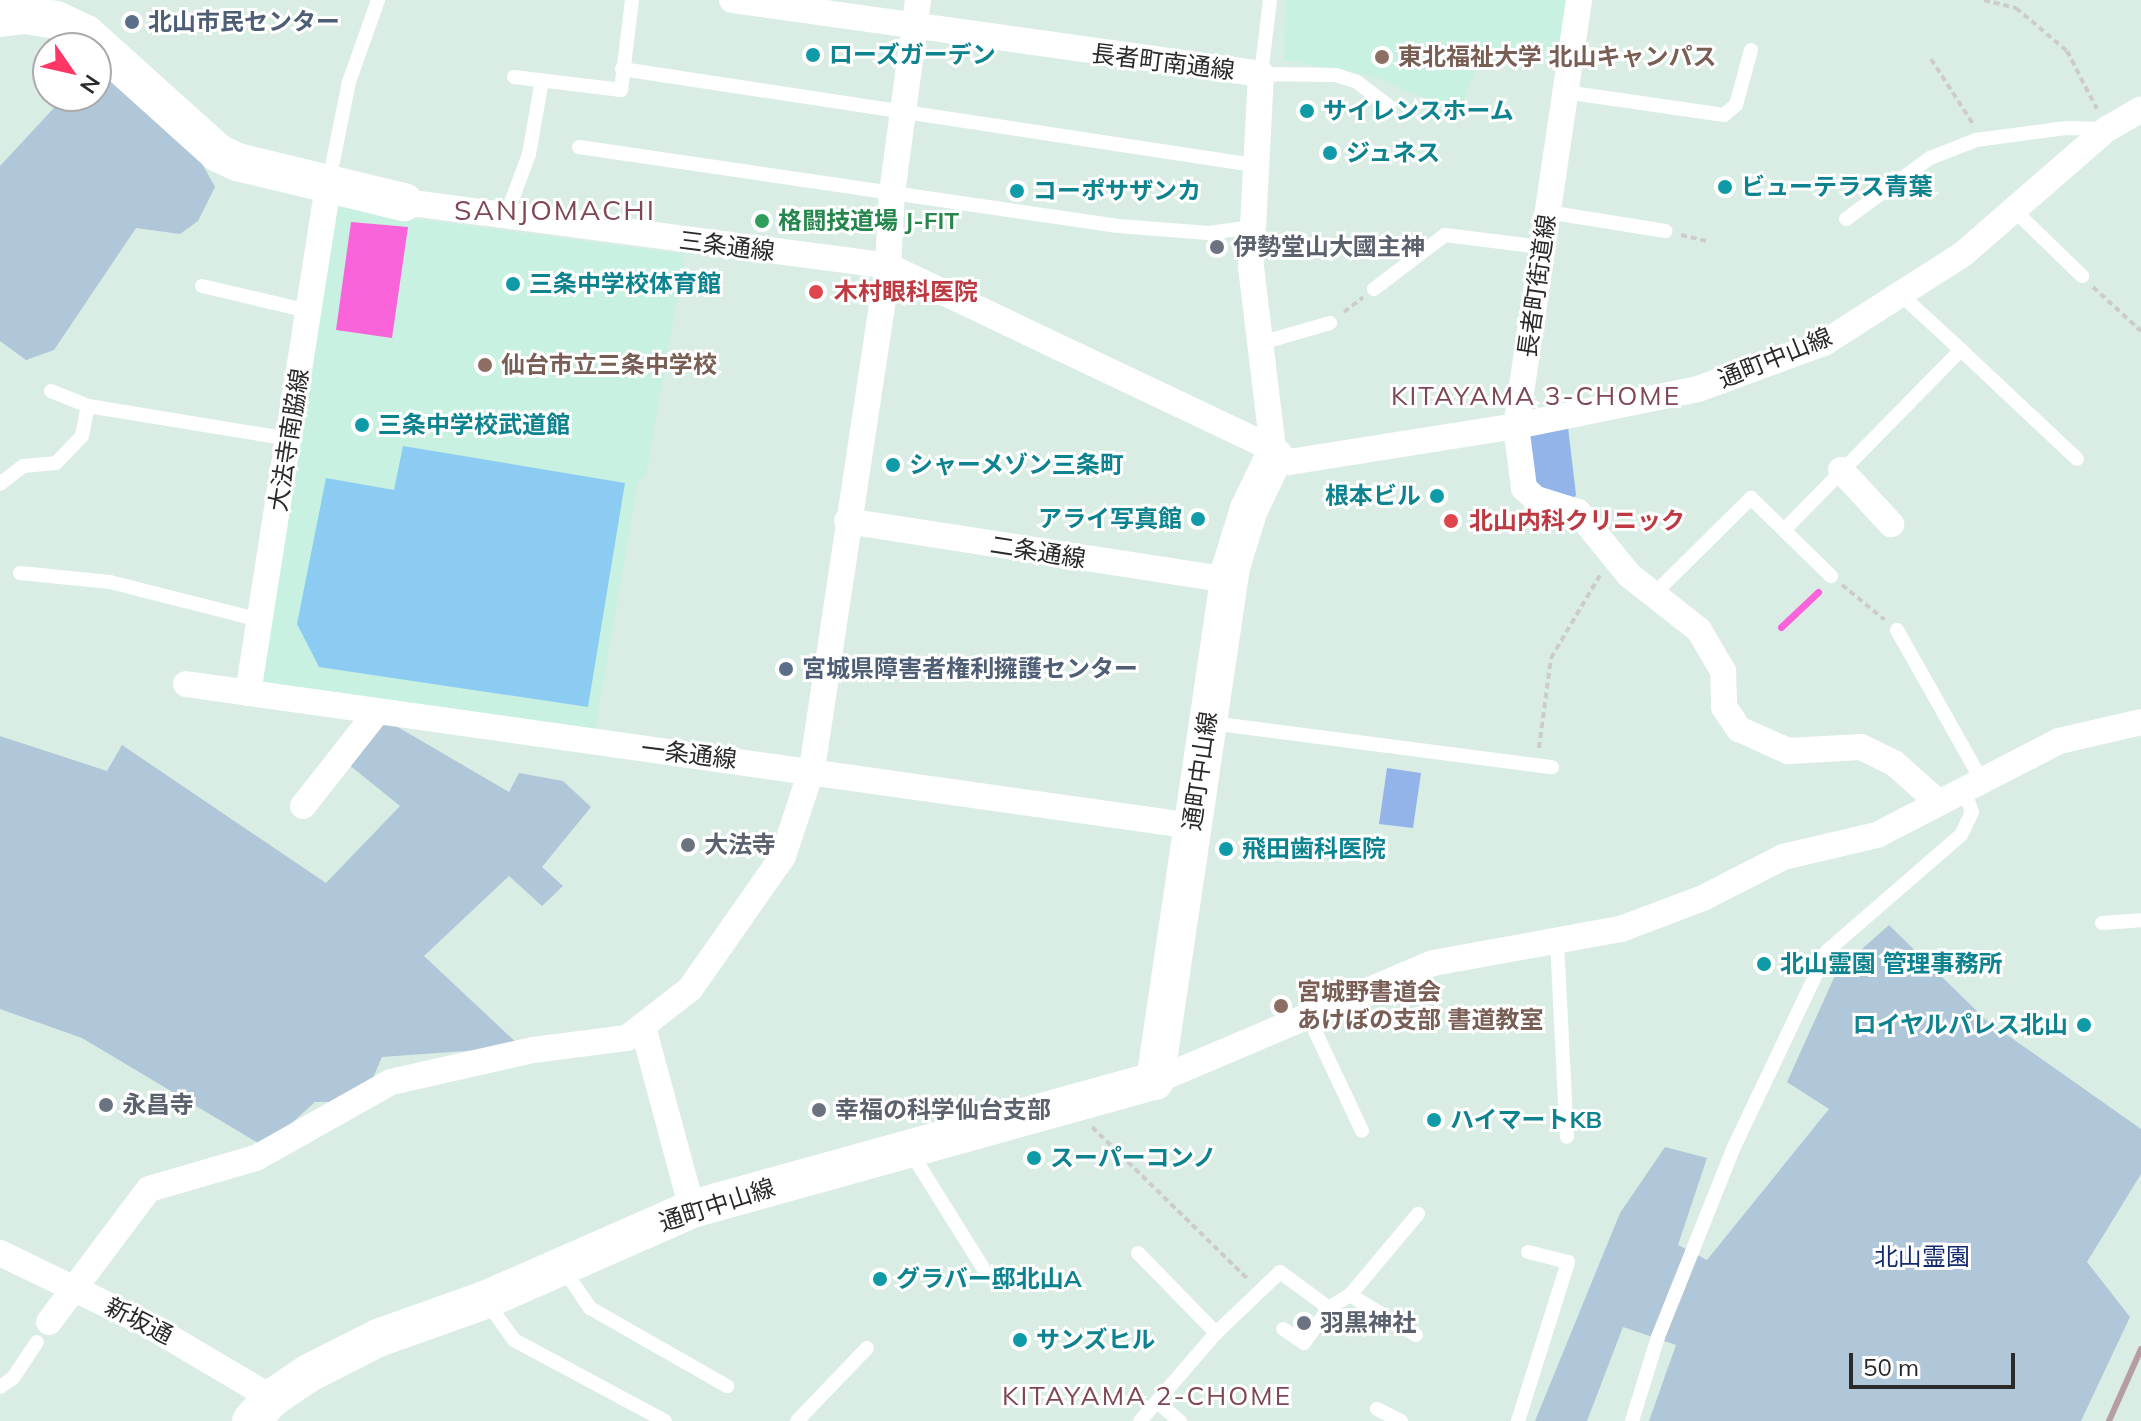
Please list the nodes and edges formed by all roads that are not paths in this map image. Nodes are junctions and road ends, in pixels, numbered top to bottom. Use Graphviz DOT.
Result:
graph roads {
  1 [pos="378,0"];
  2 [pos="632,0"];
  3 [pos="732,0"];
  4 [pos="918,0"];
  5 [pos="1270,0"];
  6 [pos="1579,0"];
  7 [pos="0,18"];
  8 [pos="913,29"];
  9 [pos="1751,50"];
  10 [pos="622,69"];
  11 [pos="1261,74"];
  12 [pos="514,77"];
  13 [pos="542,80"];
  14 [pos="1565,92"];
  15 [pos="1389,106"];
  16 [pos="2141,109"];
  17 [pos="903,112"];
  18 [pos="2107,129"];
  19 [pos="579,147"];
  20 [pos="1254,165"];
  21 [pos="328,186"];
  22 [pos="892,193"];
  23 [pos="404,202"];
  24 [pos="2014,210"];
  25 [pos="1547,212"];
  26 [pos="506,216"];
  27 [pos="1846,219"];
  28 [pos="1251,227"];
  29 [pos="1665,231"];
  30 [pos="1542,247"];
  31 [pos="888,266"];
  32 [pos="2082,276"];
  33 [pos="202,286"];
  34 [pos="1374,289"];
  35 [pos="1900,294"];
  36 [pos="309,311"];
  37 [pos="1330,323"];
  38 [pos="1261,343"];
  39 [pos="1961,350"];
  40 [pos="51,391"];
  41 [pos="88,406"];
  42 [pos="1516,426"];
  43 [pos="289,439"];
  44 [pos="1274,457"];
  45 [pos="2077,459"];
  46 [pos="1841,470"];
  47 [pos="0,484"];
  48 [pos="847,521"];
  49 [pos="1891,524"];
  50 [pos="1786,528"];
  51 [pos="20,573"];
  52 [pos="1831,576"];
  53 [pos="1229,580"];
  54 [pos="1656,592"];
  55 [pos="260,620"];
  56 [pos="1897,630"];
  57 [pos="186,684"];
  58 [pos="248,693"];
  59 [pos="377,712"];
  60 [pos="1208,722"];
  61 [pos="2141,722"];
  62 [pos="1544,766"];
  63 [pos="812,769"];
  64 [pos="1973,786"];
  65 [pos="1939,803"];
  66 [pos="303,806"];
  67 [pos="1192,826"];
  68 [pos="2141,920"];
  69 [pos="2102,923"];
  70 [pos="1557,942"];
  71 [pos="1307,1014"];
  72 [pos="643,1027"];
  73 [pos="1155,1081"];
  74 [pos="1362,1131"];
  75 [pos="1567,1137"];
  76 [pos="908,1148"];
  77 [pos="692,1209"];
  78 [pos="1418,1214"];
  79 [pos="1528,1252"];
  80 [pos="0,1253"];
  81 [pos="1138,1253"];
  82 [pos="561,1265"];
  83 [pos="988,1276"];
  84 [pos="71,1288"];
  85 [pos="1350,1295"];
  86 [pos="485,1300"];
  87 [pos="1329,1308"];
  88 [pos="1283,1329"];
  89 [pos="43,1332"];
  90 [pos="1216,1333"];
  91 [pos="1416,1335"];
  92 [pos="867,1348"];
  93 [pos="727,1386"];
  94 [pos="0,1387"];
  95 [pos="1157,1402"];
  96 [pos="1377,1409"];
  97 [pos="261,1410"];
  98 [pos="806,1418"];
  99 [pos="665,1421"];
  100 [pos="1140,1421"];
  101 [pos="1180,1421"];
  102 [pos="1401,1421"];
  103 [pos="1518,1421"];
  104 [pos="1632,1421"];
  1 -- 21 [label="lane"];
  2 -- 10 [label="lane"];
  3 -- 8 [label="street, 長者町南通線"];
  4 -- 8 [label="street"];
  5 -- 11 [label="lane"];
  6 -- 14 [label="street, 長者町街道線"];
  7 -- 21 [label="street, 三条通線"];
  8 -- 11 [label="street, 長者町南通線"];
  8 -- 17 [label="street"];
  9 -- 14 [label="lane"];
  10 -- 13 [label="lane"];
  10 -- 17 [label="lane"];
  11 -- 15 [label="lane"];
  11 -- 20 [label="street, 長者町南通線"];
  12 -- 13 [label="lane"];
  13 -- 26 [label="lane"];
  14 -- 25 [label="street, 長者町街道線"];
  16 -- 18 [label="street, 通町中山線"];
  17 -- 20 [label="lane"];
  17 -- 22 [label="street"];
  18 -- 24 [label="street, 通町中山線"];
  18 -- 27 [label="lane"];
  19 -- 22 [label="lane"];
  20 -- 28 [label="street, 長者町南通線"];
  21 -- 23 [label="street, 三条通線"];
  21 -- 36 [label="street, 大法寺南脇線"];
  22 -- 28 [label="lane"];
  22 -- 31 [label="street"];
  23 -- 26 [label="street, 三条通線"];
  24 -- 32 [label="lane"];
  24 -- 35 [label="street, 通町中山線"];
  25 -- 29 [label="lane"];
  25 -- 30 [label="street, 長者町街道線"];
  26 -- 31 [label="street, 三条通線"];
  28 -- 38 [label="street, 長者町南通線"];
  30 -- 34 [label="lane"];
  30 -- 42 [label="street, 長者町街道線"];
  31 -- 44 [label="street, 三条通線"];
  31 -- 48 [label="street"];
  33 -- 36 [label="lane"];
  35 -- 39 [label="lane"];
  35 -- 42 [label="street, 通町中山線"];
  36 -- 43 [label="street, 大法寺南脇線"];
  37 -- 38 [label="lane"];
  38 -- 44 [label="street, 長者町南通線"];
  39 -- 45 [label="lane"];
  39 -- 46 [label="lane"];
  40 -- 41 [label="lane"];
  41 -- 43 [label="lane"];
  41 -- 47 [label="lane"];
  42 -- 44 [label="street, 通町中山線"];
  42 -- 54 [label="street, 長者町街道線"];
  43 -- 55 [label="street, 大法寺南脇線"];
  44 -- 53 [label="street, 通町中山線"];
  46 -- 49 [label="street"];
  46 -- 50 [label="lane"];
  48 -- 53 [label="street, 二条通線"];
  48 -- 63 [label="street"];
  50 -- 52 [label="lane"];
  50 -- 54 [label="lane"];
  51 -- 55 [label="lane"];
  53 -- 60 [label="street, 通町中山線"];
  54 -- 65 [label="street, 長者町街道線"];
  55 -- 58 [label="street, 大法寺南脇線"];
  56 -- 64 [label="lane"];
  57 -- 58 [label="street, 一条通線"];
  58 -- 59 [label="street, 一条通線"];
  59 -- 63 [label="street, 一条通線"];
  59 -- 66 [label="street"];
  60 -- 62 [label="lane"];
  60 -- 67 [label="street, 通町中山線"];
  61 -- 64 [label="street"];
  63 -- 67 [label="street, 一条通線"];
  63 -- 72 [label="street"];
  64 -- 65 [label="street"];
  64 -- 104 [label="lane"];
  65 -- 70 [label="street"];
  67 -- 73 [label="street, 通町中山線"];
  68 -- 69 [label="lane"];
  70 -- 71 [label="street"];
  70 -- 75 [label="lane"];
  71 -- 73 [label="street"];
  71 -- 74 [label="lane"];
  72 -- 77 [label="street"];
  72 -- 84 [label="street"];
  73 -- 76 [label="street, 通町中山線"];
  76 -- 77 [label="street, 通町中山線"];
  76 -- 83 [label="lane"];
  77 -- 82 [label="street, 通町中山線"];
  78 -- 85 [label="lane"];
  79 -- 103 [label="lane"];
  80 -- 84 [label="street, 新坂通"];
  81 -- 90 [label="lane"];
  82 -- 86 [label="street, 通町中山線"];
  82 -- 93 [label="lane"];
  84 -- 89 [label="street"];
  84 -- 97 [label="street, 新坂通"];
  85 -- 87 [label="lane"];
  85 -- 91 [label="lane"];
  86 -- 97 [label="street, 通町中山線"];
  86 -- 99 [label="lane"];
  87 -- 88 [label="lane"];
  87 -- 90 [label="lane"];
  89 -- 94 [label="lane"];
  90 -- 95 [label="lane"];
  92 -- 98 [label="lane"];
  95 -- 100 [label="lane"];
  95 -- 101 [label="lane"];
  96 -- 102 [label="lane"];
}
